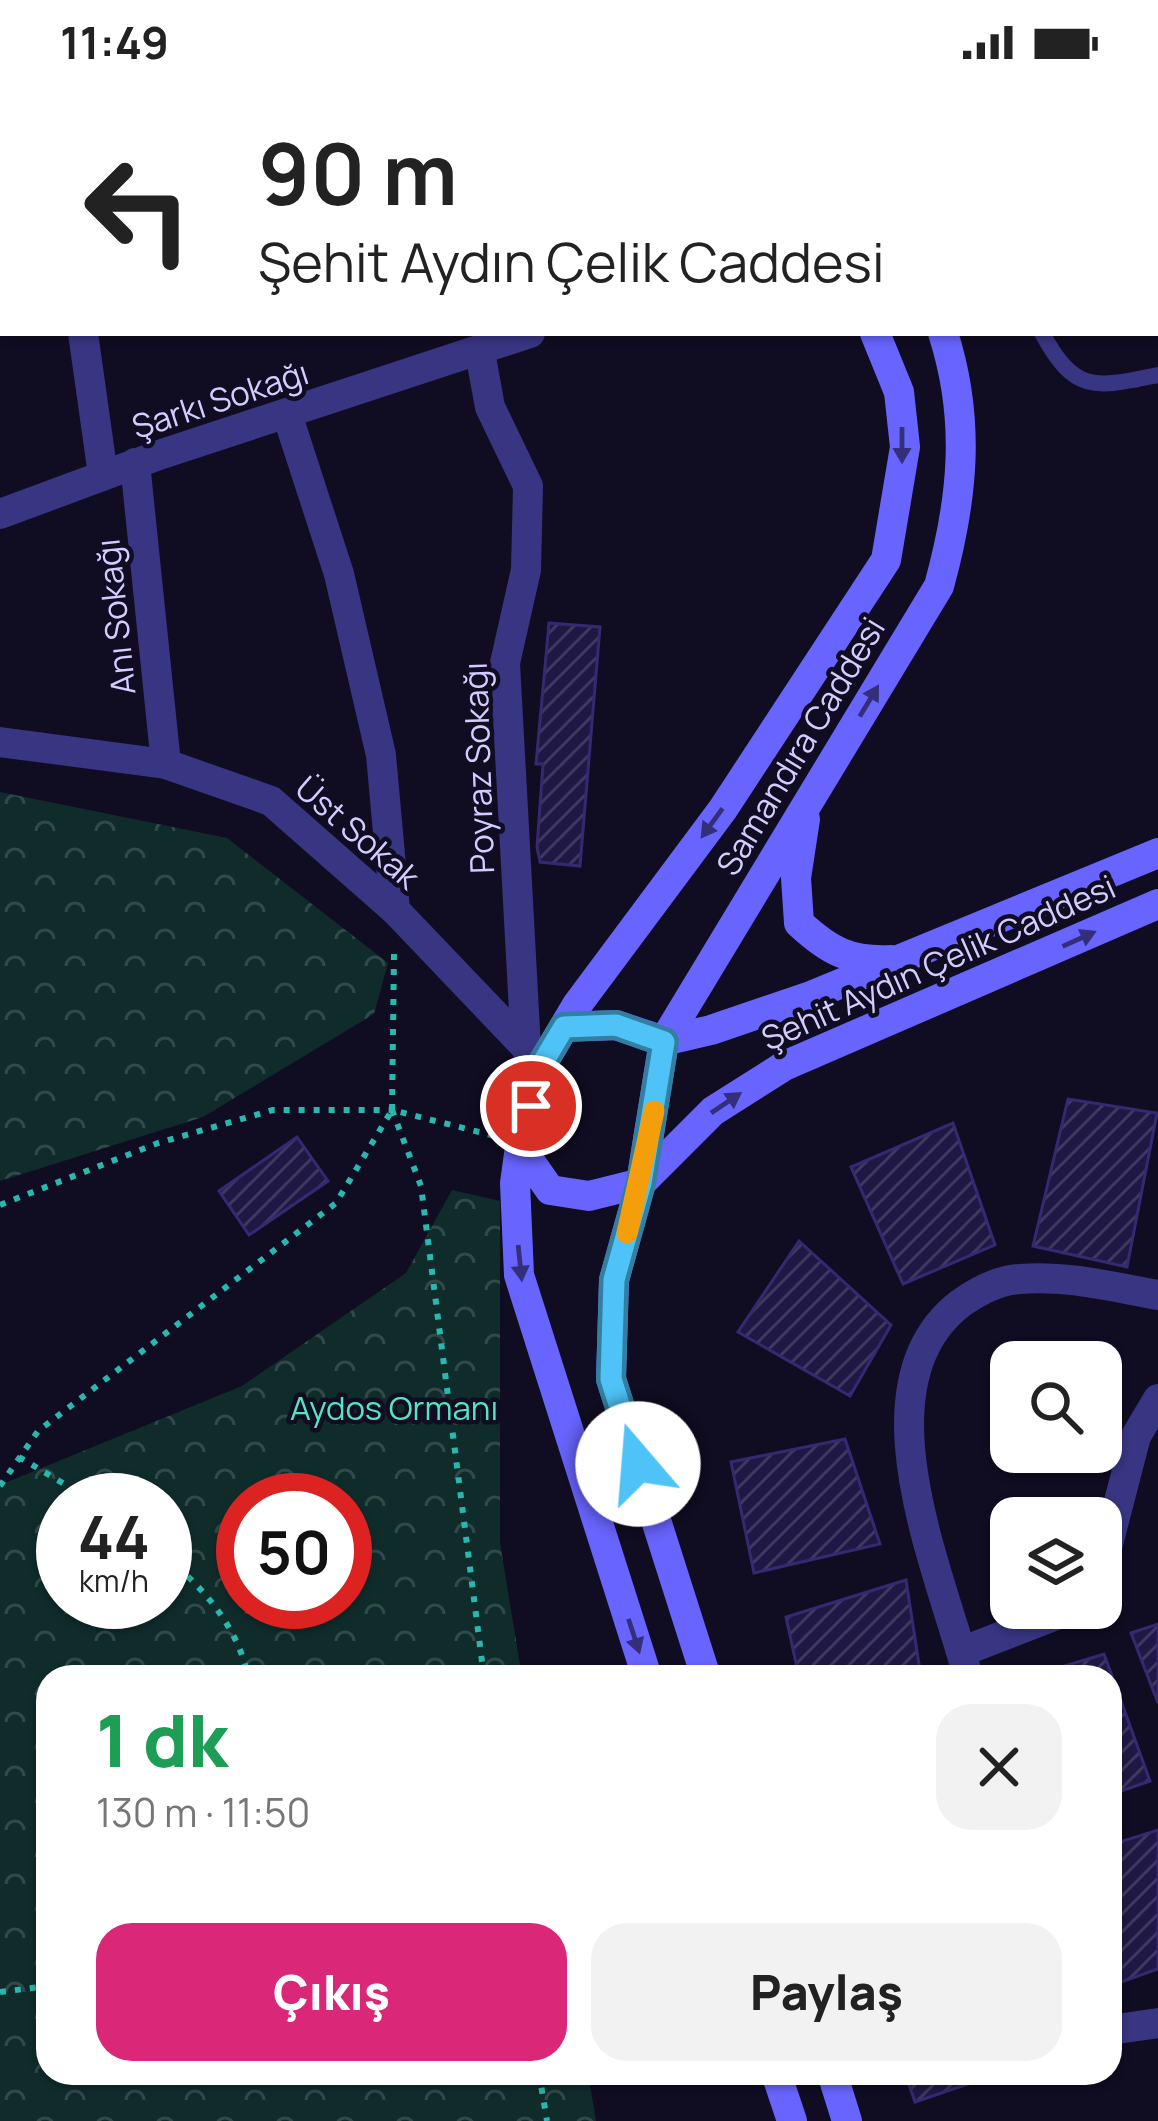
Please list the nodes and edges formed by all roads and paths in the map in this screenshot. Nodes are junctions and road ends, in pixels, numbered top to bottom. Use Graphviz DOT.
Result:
graph roads {
  1 [pos="83,336"];
  2 [pos="522,336"];
  3 [pos="876,336"];
  4 [pos="944,336"];
  5 [pos="1044,336"];
  6 [pos="480,352"];
  7 [pos="1158,375"];
  8 [pos="287,414"];
  9 [pos="135,464"];
  10 [pos="103,475"];
  11 [pos="0,514"];
  12 [pos="0,742"];
  13 [pos="166,764"];
  14 [pos="808,801"];
  15 [pos="1158,853"];
  16 [pos="1158,904"];
  17 [pos="395,910"];
  18 [pos="900,960"];
  19 [pos="564,1027"];
  20 [pos="664,1042"];
  21 [pos="534,1056"];
  22 [pos="392,1110"];
  23 [pos="520,1147"];
  24 [pos="641,1183"];
  25 [pos="0,1204"];
  26 [pos="1158,1294"];
  27 [pos="1158,1400"];
  28 [pos="20,1457"];
  29 [pos="46,1473"];
  30 [pos="0,1486"];
  31 [pos="1120,1497"];
  32 [pos="192,1577"];
  33 [pos="1033,1629"];
  34 [pos="964,1664"];
  35 [pos="246,1665"];
  36 [pos="482,1665"];
  37 [pos="643,1665"];
  38 [pos="702,1665"];
  39 [pos="36,1988"];
  40 [pos="0,1992"];
  41 [pos="1158,2023"];
  42 [pos="1122,2028"];
  43 [pos="541,2085"];
  44 [pos="780,2085"];
  45 [pos="836,2085"];
  46 [pos="548,2121"];
  47 [pos="792,2121"];
  48 [pos="847,2121"];
  1 -- 10 [label="street"];
  2 -- 6 [label="street, Şarkı Sokağı"];
  3 -- 19 [label="main road, Samandıra Caddesi, one-way"];
  14 -- 4 [label="main road, Samandıra Caddesi, one-way"];
  5 -- 7 [label="lane"];
  6 -- 8 [label="street, Şarkı Sokağı"];
  6 -- 21 [label="street, Poyraz Sokağı"];
  8 -- 9 [label="street, Şarkı Sokağı"];
  8 -- 17 [label="street"];
  9 -- 10 [label="street, Şarkı Sokağı"];
  9 -- 13 [label="street, Anı Sokağı"];
  10 -- 11 [label="street, Şarkı Sokağı"];
  12 -- 13 [label="street, Üst Sokak"];
  13 -- 17 [label="street, Üst Sokak"];
  14 -- 18 [label="main road, Şehit Aydın Çelik Caddesi"];
  14 -- 20 [label="main road, Samandıra Caddesi"];
  15 -- 18 [label="main road, Şehit Aydın Çelik Caddesi"];
  24 -- 16 [label="main road, Şehit Aydın Çelik Caddesi, one-way"];
  17 -- 21 [label="street, Üst Sokak"];
  17 -- 22 [label="path"];
  18 -- 20 [label="main road, Şehit Aydın Çelik Caddesi"];
  19 -- 20 [label="main road"];
  19 -- 21 [label="main road, Samandıra Caddesi"];
  20 -- 24 [label="main road, Samandıra Caddesi"];
  21 -- 23 [label="main road, Samandıra Caddesi"];
  22 -- 23 [label="path"];
  22 -- 25 [label="path"];
  22 -- 28 [label="path"];
  22 -- 36 [label="path"];
  23 -- 24 [label="main road"];
  23 -- 37 [label="main road, Samandıra Caddesi, one-way"];
  24 -- 38 [label="main road, Samandıra Caddesi"];
  26 -- 34 [label="street"];
  27 -- 31 [label="street"];
  28 -- 29 [label="path"];
  28 -- 30 [label="path"];
  32 -- 35 [label="path"];
  33 -- 34 [label="street"];
  39 -- 40 [label="path"];
  41 -- 42 [label="street"];
  43 -- 46 [label="path"];
  44 -- 47 [label="main road"];
  45 -- 48 [label="main road"];
}
